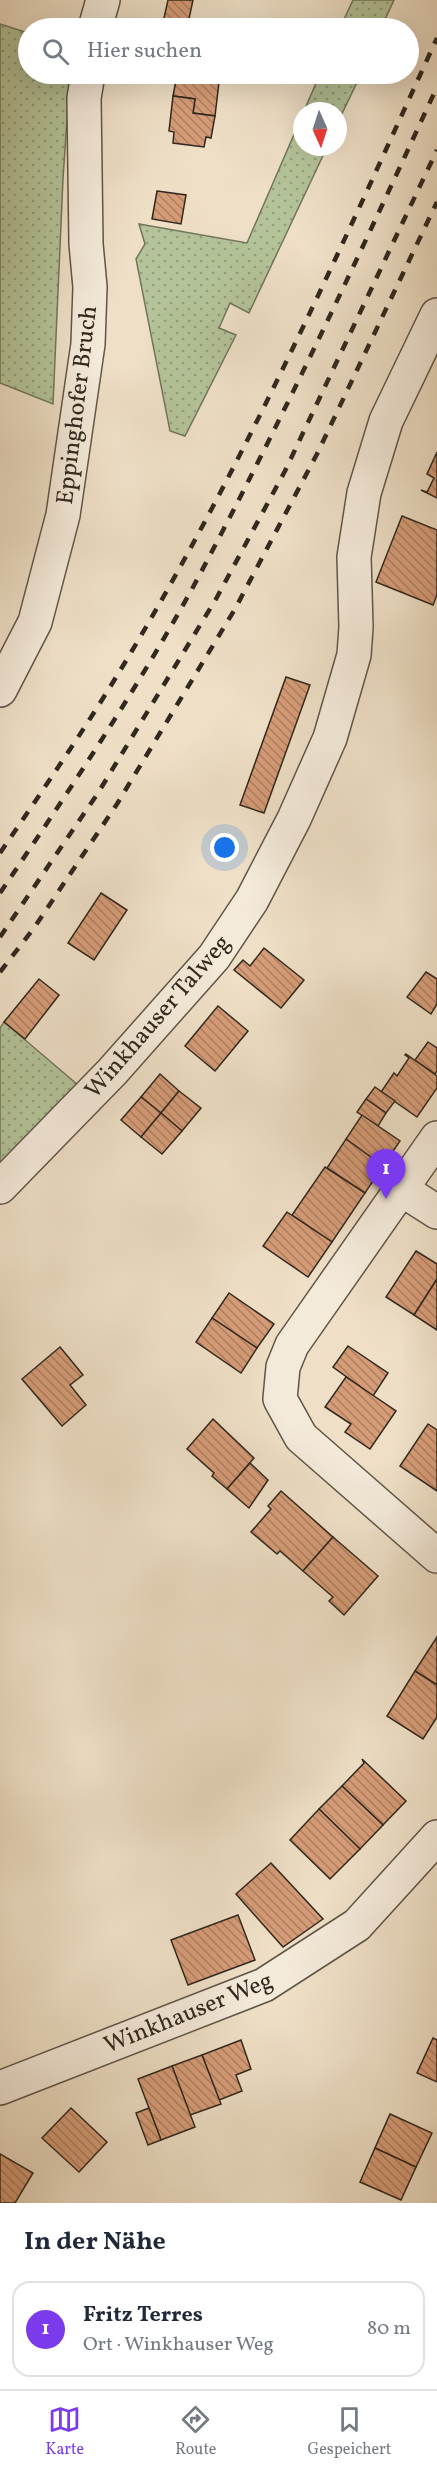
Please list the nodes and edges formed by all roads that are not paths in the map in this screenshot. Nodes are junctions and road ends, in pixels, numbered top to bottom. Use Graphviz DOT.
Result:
graph roads {
  1 [pos="103,0"];
  2 [pos="98,18"];
  3 [pos="86,84"];
  4 [pos="437,315"];
  5 [pos="0,690"];
  6 [pos="437,1138"];
  7 [pos="0,1188"];
  8 [pos="401,1189"];
  9 [pos="437,1212"];
  10 [pos="437,1556"];
  11 [pos="437,1837"];
  12 [pos="0,2088"];
  1 -- 2 [label="street"];
  3 -- 5 [label="street, Eppinghofer Bruch"];
  4 -- 7 [label="street, Winkhauser Talweg"];
  6 -- 8 [label="street"];
  8 -- 9 [label="street"];
  8 -- 10 [label="street"];
  11 -- 12 [label="street, Winkhauser Weg"];
}
